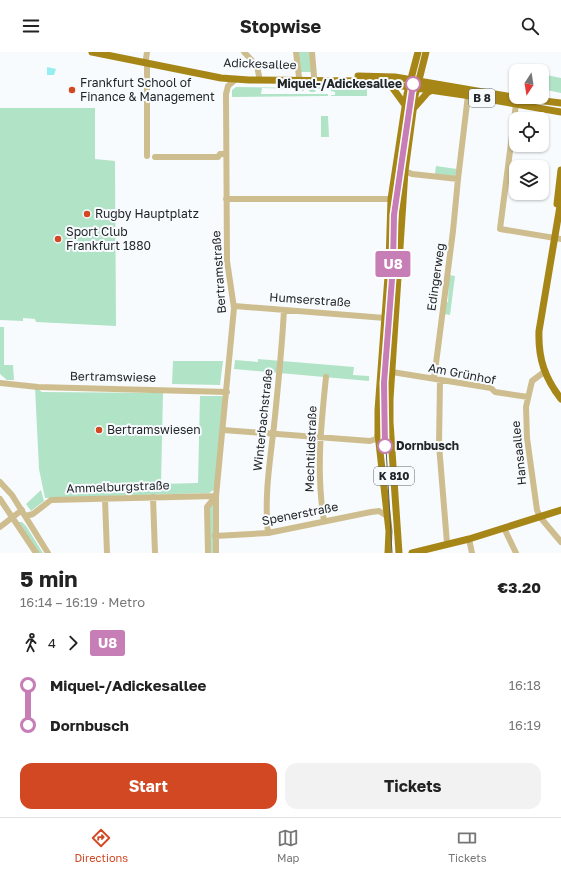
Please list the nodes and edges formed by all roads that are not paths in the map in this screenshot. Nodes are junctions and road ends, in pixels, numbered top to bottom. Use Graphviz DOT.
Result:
graph roads {
  1 [pos="92,52"];
  2 [pos="110,52"];
  3 [pos="244,52"];
  4 [pos="296,52"];
  5 [pos="312,52"];
  6 [pos="418,52"];
  7 [pos="426,52"];
  8 [pos="147,58"];
  9 [pos="259,76"];
  10 [pos="299,76"];
  11 [pos="314,76"];
  12 [pos="222,78"];
  13 [pos="236,79"];
  14 [pos="410,83"];
  15 [pos="389,84"];
  16 [pos="418,84"];
  17 [pos="433,90"];
  18 [pos="226,94"];
  19 [pos="468,95"];
  20 [pos="509,103"];
  21 [pos="561,103"];
  22 [pos="516,104"];
  23 [pos="405,106"];
  24 [pos="413,109"];
  25 [pos="561,112"];
  26 [pos="226,154"];
  27 [pos="147,156"];
  28 [pos="155,157"];
  29 [pos="561,170"];
  30 [pos="408,172"];
  31 [pos="458,179"];
  32 [pos="226,199"];
  33 [pos="398,199"];
  34 [pos="561,200"];
  35 [pos="556,238"];
  36 [pos="234,306"];
  37 [pos="284,310"];
  38 [pos="385,318"];
  39 [pos="392,372"];
  40 [pos="544,372"];
  41 [pos="326,377"];
  42 [pos="437,380"];
  43 [pos="0,383"];
  44 [pos="227,392"];
  45 [pos="528,397"];
  46 [pos="561,399"];
  47 [pos="223,430"];
  48 [pos="273,434"];
  49 [pos="378,434"];
  50 [pos="320,437"];
  51 [pos="0,482"];
  52 [pos="216,496"];
  53 [pos="153,497"];
  54 [pos="0,499"];
  55 [pos="105,499"];
  56 [pos="561,510"];
  57 [pos="24,513"];
  58 [pos="387,516"];
  59 [pos="540,517"];
  60 [pos="13,518"];
  61 [pos="324,521"];
  62 [pos="0,527"];
  63 [pos="504,528"];
  64 [pos="268,533"];
  65 [pos="215,536"];
  66 [pos="467,539"];
  67 [pos="561,542"];
  68 [pos="447,543"];
  69 [pos="36,553"];
  70 [pos="48,553"];
  71 [pos="107,553"];
  72 [pos="155,553"];
  73 [pos="208,553"];
  74 [pos="216,553"];
  75 [pos="388,553"];
  76 [pos="399,553"];
  77 [pos="412,553"];
  78 [pos="428,553"];
  79 [pos="472,553"];
  80 [pos="516,553"];
  1 -- 8 [label="main road, Adickesallee / B 8"];
  2 -- 8 [label="main road, Adickesallee / B 8"];
  3 -- 9 [label="street"];
  4 -- 10 [label="street"];
  5 -- 11 [label="street"];
  6 -- 14 [label="main road"];
  7 -- 16 [label="main road"];
  8 -- 9 [label="main road, Adickesallee / B 8"];
  8 -- 12 [label="main road, Adickesallee / B 8"];
  8 -- 27 [label="street"];
  9 -- 10 [label="main road, Adickesallee / B 8"];
  10 -- 11 [label="main road, Adickesallee / B 8"];
  11 -- 14 [label="main road, Adickesallee / B 8"];
  12 -- 13 [label="main road, Adickesallee / B 8"];
  12 -- 18 [label="street, Bertramstraße"];
  13 -- 15 [label="main road, Adickesallee / B 8"];
  13 -- 18 [label="street"];
  14 -- 15 [label="main road, Adickesallee / B 8"];
  14 -- 16 [label="main road, B 8"];
  14 -- 23 [label="main road, K 810"];
  15 -- 23 [label="main road"];
  16 -- 17 [label="main road, B 8"];
  16 -- 21 [label="main road, B 8"];
  16 -- 24 [label="main road, K 810"];
  17 -- 19 [label="main road, B 8"];
  17 -- 24 [label="main road"];
  18 -- 26 [label="street, Bertramstraße"];
  19 -- 20 [label="main road, B 8"];
  19 -- 31 [label="street, Edingerweg"];
  22 -- 25 [label="main road, B 8"];
  22 -- 35 [label="street"];
  23 -- 33 [label="main road, K 810"];
  24 -- 30 [label="main road, K 810"];
  26 -- 28 [label="street"];
  26 -- 32 [label="street, Bertramstraße"];
  29 -- 35 [label="main road"];
  30 -- 31 [label="street"];
  30 -- 33 [label="main road, K 810"];
  31 -- 42 [label="street, Edingerweg"];
  32 -- 33 [label="street"];
  32 -- 36 [label="street, Bertramstraße"];
  33 -- 38 [label="main road, K 810"];
  33 -- 39 [label="main road, K 810"];
  34 -- 35 [label="main road"];
  35 -- 40 [label="main road"];
  36 -- 37 [label="street, Humserstraße"];
  36 -- 44 [label="street, Bertramstraße"];
  37 -- 38 [label="street, Humserstraße"];
  37 -- 48 [label="street, Winterbachstraße"];
  38 -- 49 [label="main road, K 810"];
  39 -- 42 [label="street, Am Grünhof"];
  39 -- 76 [label="main road, K 810"];
  40 -- 45 [label="street, Hansaallee"];
  40 -- 46 [label="main road"];
  41 -- 50 [label="street, Mechtildstraße"];
  42 -- 45 [label="street, Am Grünhof"];
  42 -- 68 [label="street, Edingerweg"];
  43 -- 44 [label="street, Bertramswiese"];
  44 -- 47 [label="street, Bertramstraße"];
  45 -- 59 [label="street, Hansaallee"];
  47 -- 48 [label="street"];
  47 -- 52 [label="street, Bertramstraße"];
  48 -- 50 [label="street"];
  48 -- 64 [label="street, Winterbachstraße"];
  49 -- 50 [label="street"];
  49 -- 58 [label="main road, K 810"];
  50 -- 61 [label="street, Mechtildstraße"];
  51 -- 57 [label="street"];
  52 -- 53 [label="street, Ammelburgstraße"];
  52 -- 65 [label="street, Bertramstraße"];
  52 -- 73 [label="street, Bertramstraße"];
  53 -- 55 [label="street, Ammelburgstraße"];
  53 -- 72 [label="street"];
  54 -- 60 [label="street"];
  55 -- 57 [label="street, Ammelburgstraße"];
  55 -- 71 [label="street"];
  56 -- 59 [label="main road"];
  57 -- 60 [label="street, Ammelburgstraße"];
  57 -- 70 [label="street"];
  58 -- 61 [label="street, Spenerstraße"];
  58 -- 75 [label="main road, K 810"];
  59 -- 63 [label="main road"];
  59 -- 67 [label="street"];
  60 -- 62 [label="street, Ammelburgstraße"];
  60 -- 69 [label="street"];
  61 -- 64 [label="street, Spenerstraße"];
  63 -- 66 [label="main road"];
  63 -- 80 [label="street"];
  64 -- 65 [label="street, Spenerstraße"];
  65 -- 74 [label="street, Bertramstraße"];
  66 -- 68 [label="main road"];
  66 -- 78 [label="main road"];
  66 -- 79 [label="street"];
  68 -- 77 [label="main road"];
}
